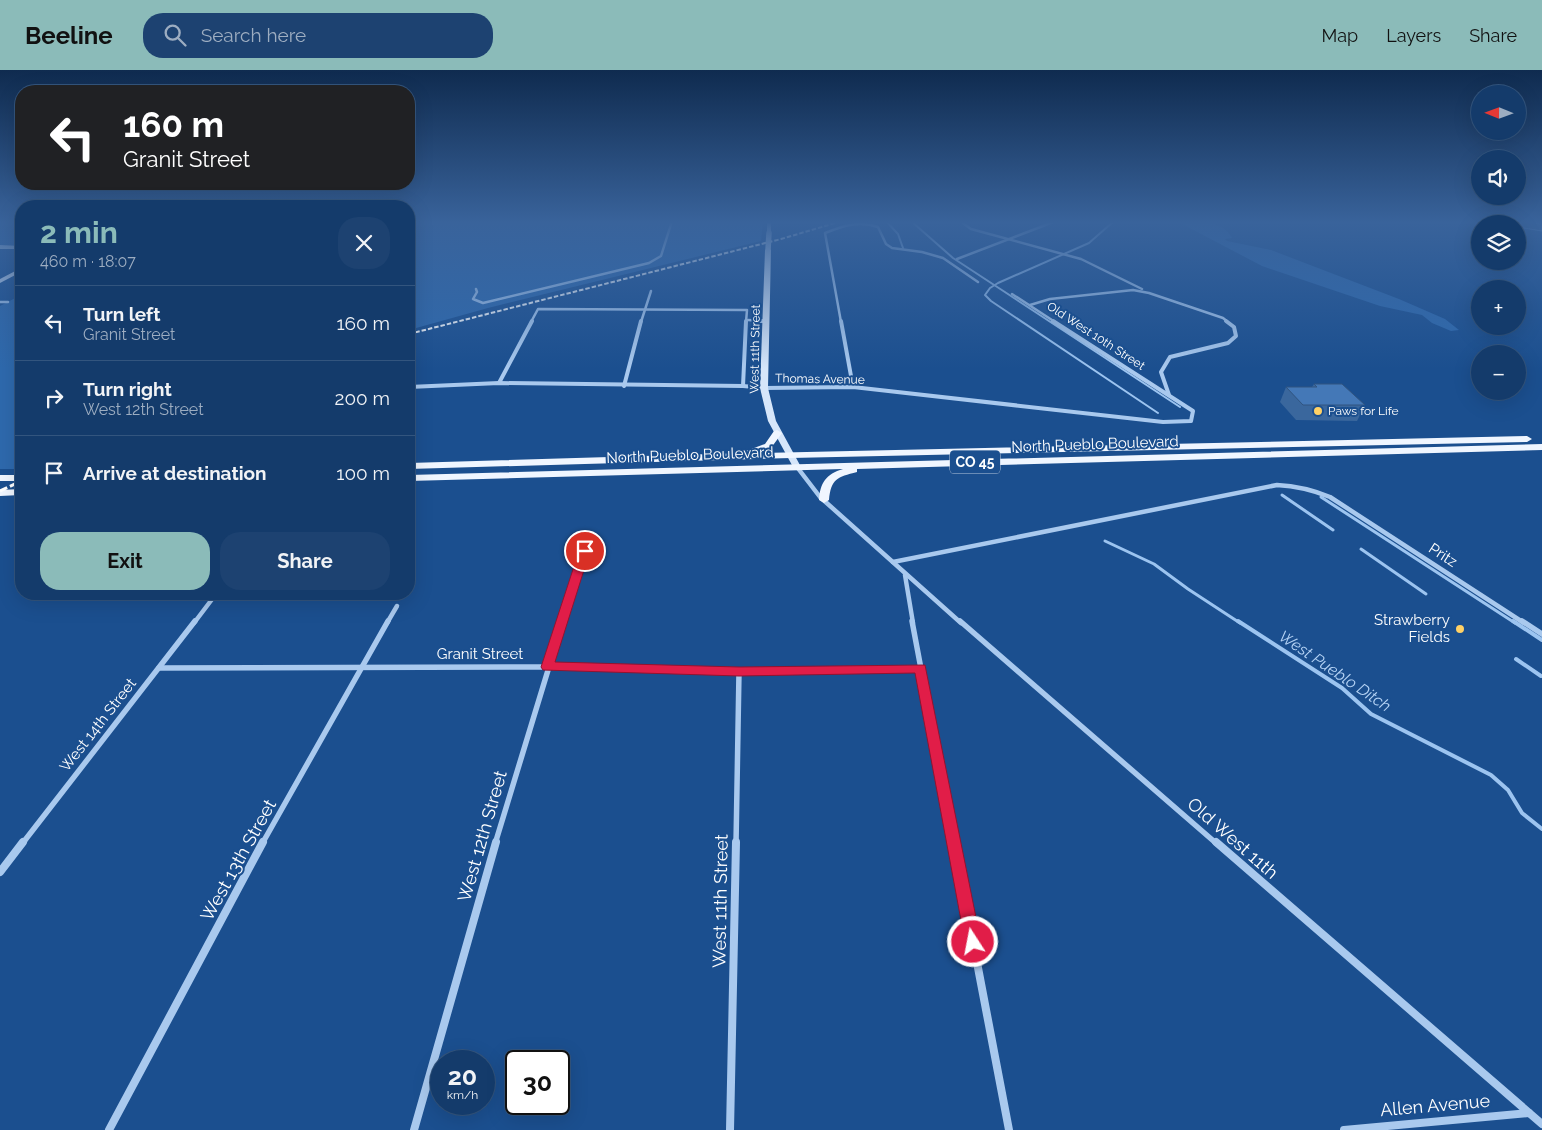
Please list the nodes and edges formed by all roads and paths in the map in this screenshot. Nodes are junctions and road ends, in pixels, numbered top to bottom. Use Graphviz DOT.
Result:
graph roads {
  1 [pos="618,270"];
  2 [pos="767,270"];
  3 [pos="832,270"];
  4 [pos="961,270"];
  5 [pos="1106,270"];
  6 [pos="15,273"];
  7 [pos="0,281"];
  8 [pos="978,282"];
  9 [pos="476,290"];
  10 [pos="651,291"];
  11 [pos="1149,293"];
  12 [pos="1012,294"];
  13 [pos="0,302"];
  14 [pos="8,302"];
  15 [pos="1030,304"];
  16 [pos="644,309"];
  17 [pos="748,320"];
  18 [pos="766,321"];
  19 [pos="500,383"];
  20 [pos="624,386"];
  21 [pos="743,386"];
  22 [pos="415,387"];
  23 [pos="853,387"];
  24 [pos="764,388"];
  25 [pos="1170,395"];
  26 [pos="777,433"];
  27 [pos="1542,438"];
  28 [pos="1542,447"];
  29 [pos="791,455"];
  30 [pos="736,456"];
  31 [pos="884,464"];
  32 [pos="415,466"];
  33 [pos="797,467"];
  34 [pos="0,478"];
  35 [pos="15,478"];
  36 [pos="415,478"];
  37 [pos="15,492"];
  38 [pos="0,493"];
  39 [pos="824,500"];
  40 [pos="585,551"];
  41 [pos="893,562"];
  42 [pos="904,574"];
  43 [pos="211,600"];
  44 [pos="396,606"];
  45 [pos="1542,634"];
  46 [pos="360,667"];
  47 [pos="548,667"];
  48 [pos="159,668"];
  49 [pos="920,668"];
  50 [pos="739,672"];
  51 [pos="0,872"];
  52 [pos="1529,1113"];
  53 [pos="1542,1124"];
  54 [pos="109,1130"];
  55 [pos="414,1130"];
  56 [pos="730,1130"];
  57 [pos="1009,1130"];
  58 [pos="1344,1130"];
  1 -- 9 [label="street"];
  2 -- 18 [label="street, West 11th Street, bridge"];
  3 -- 23 [label="street"];
  4 -- 8 [label="street"];
  5 -- 11 [label="street"];
  6 -- 7 [label="street"];
  10 -- 16 [label="street"];
  11 -- 15 [label="street"];
  11 -- 25 [label="street"];
  12 -- 15 [label="street, Old West 10th Street"];
  13 -- 14 [label="street"];
  15 -- 25 [label="street, Old West 10th Street"];
  16 -- 17 [label="street"];
  16 -- 19 [label="street"];
  16 -- 20 [label="street"];
  17 -- 18 [label="street"];
  17 -- 21 [label="street"];
  18 -- 24 [label="street, West 11th Street"];
  19 -- 20 [label="street, Thomas Avenue"];
  19 -- 22 [label="street, Thomas Avenue"];
  20 -- 21 [label="street, Thomas Avenue"];
  21 -- 24 [label="street, Thomas Avenue"];
  23 -- 24 [label="street, Thomas Avenue"];
  23 -- 25 [label="street, Thomas Avenue"];
  24 -- 26 [label="street, West 11th Street"];
  26 -- 29 [label="street, West 11th Street"];
  26 -- 30 [label="main road"];
  27 -- 29 [label="main road, North Pueblo Boulevard / CO 45"];
  28 -- 31 [label="main road, North Pueblo Boulevard / CO 45"];
  29 -- 30 [label="main road, North Pueblo Boulevard / CO 45"];
  29 -- 33 [label="street, West 11th Street"];
  30 -- 32 [label="main road, North Pueblo Boulevard / CO 45"];
  31 -- 33 [label="main road, North Pueblo Boulevard / CO 45"];
  31 -- 39 [label="main road"];
  33 -- 36 [label="main road, North Pueblo Boulevard / CO 45"];
  33 -- 39 [label="street, West 11th Street"];
  34 -- 35 [label="main road"];
  37 -- 38 [label="main road"];
  39 -- 41 [label="street, West 11th Street"];
  40 -- 47 [label="street, West 12th Street"];
  41 -- 42 [label="street, West 11th Street"];
  41 -- 45 [label="street, Pritz"];
  42 -- 49 [label="street"];
  42 -- 52 [label="street, Old West 11th"];
  43 -- 48 [label="street, West 14th Street"];
  44 -- 46 [label="street, West 13th Street"];
  46 -- 47 [label="street, Granit Street"];
  46 -- 48 [label="street, Granit Street"];
  46 -- 54 [label="street, West 13th Street"];
  47 -- 50 [label="street, Granit Street"];
  47 -- 55 [label="street, West 12th Street"];
  48 -- 51 [label="street, West 14th Street"];
  49 -- 50 [label="street, Granit Street"];
  49 -- 57 [label="street"];
  50 -- 56 [label="street, West 11th Street"];
  52 -- 53 [label="street, Old West 11th"];
  52 -- 58 [label="street, Allen Avenue"];
}
